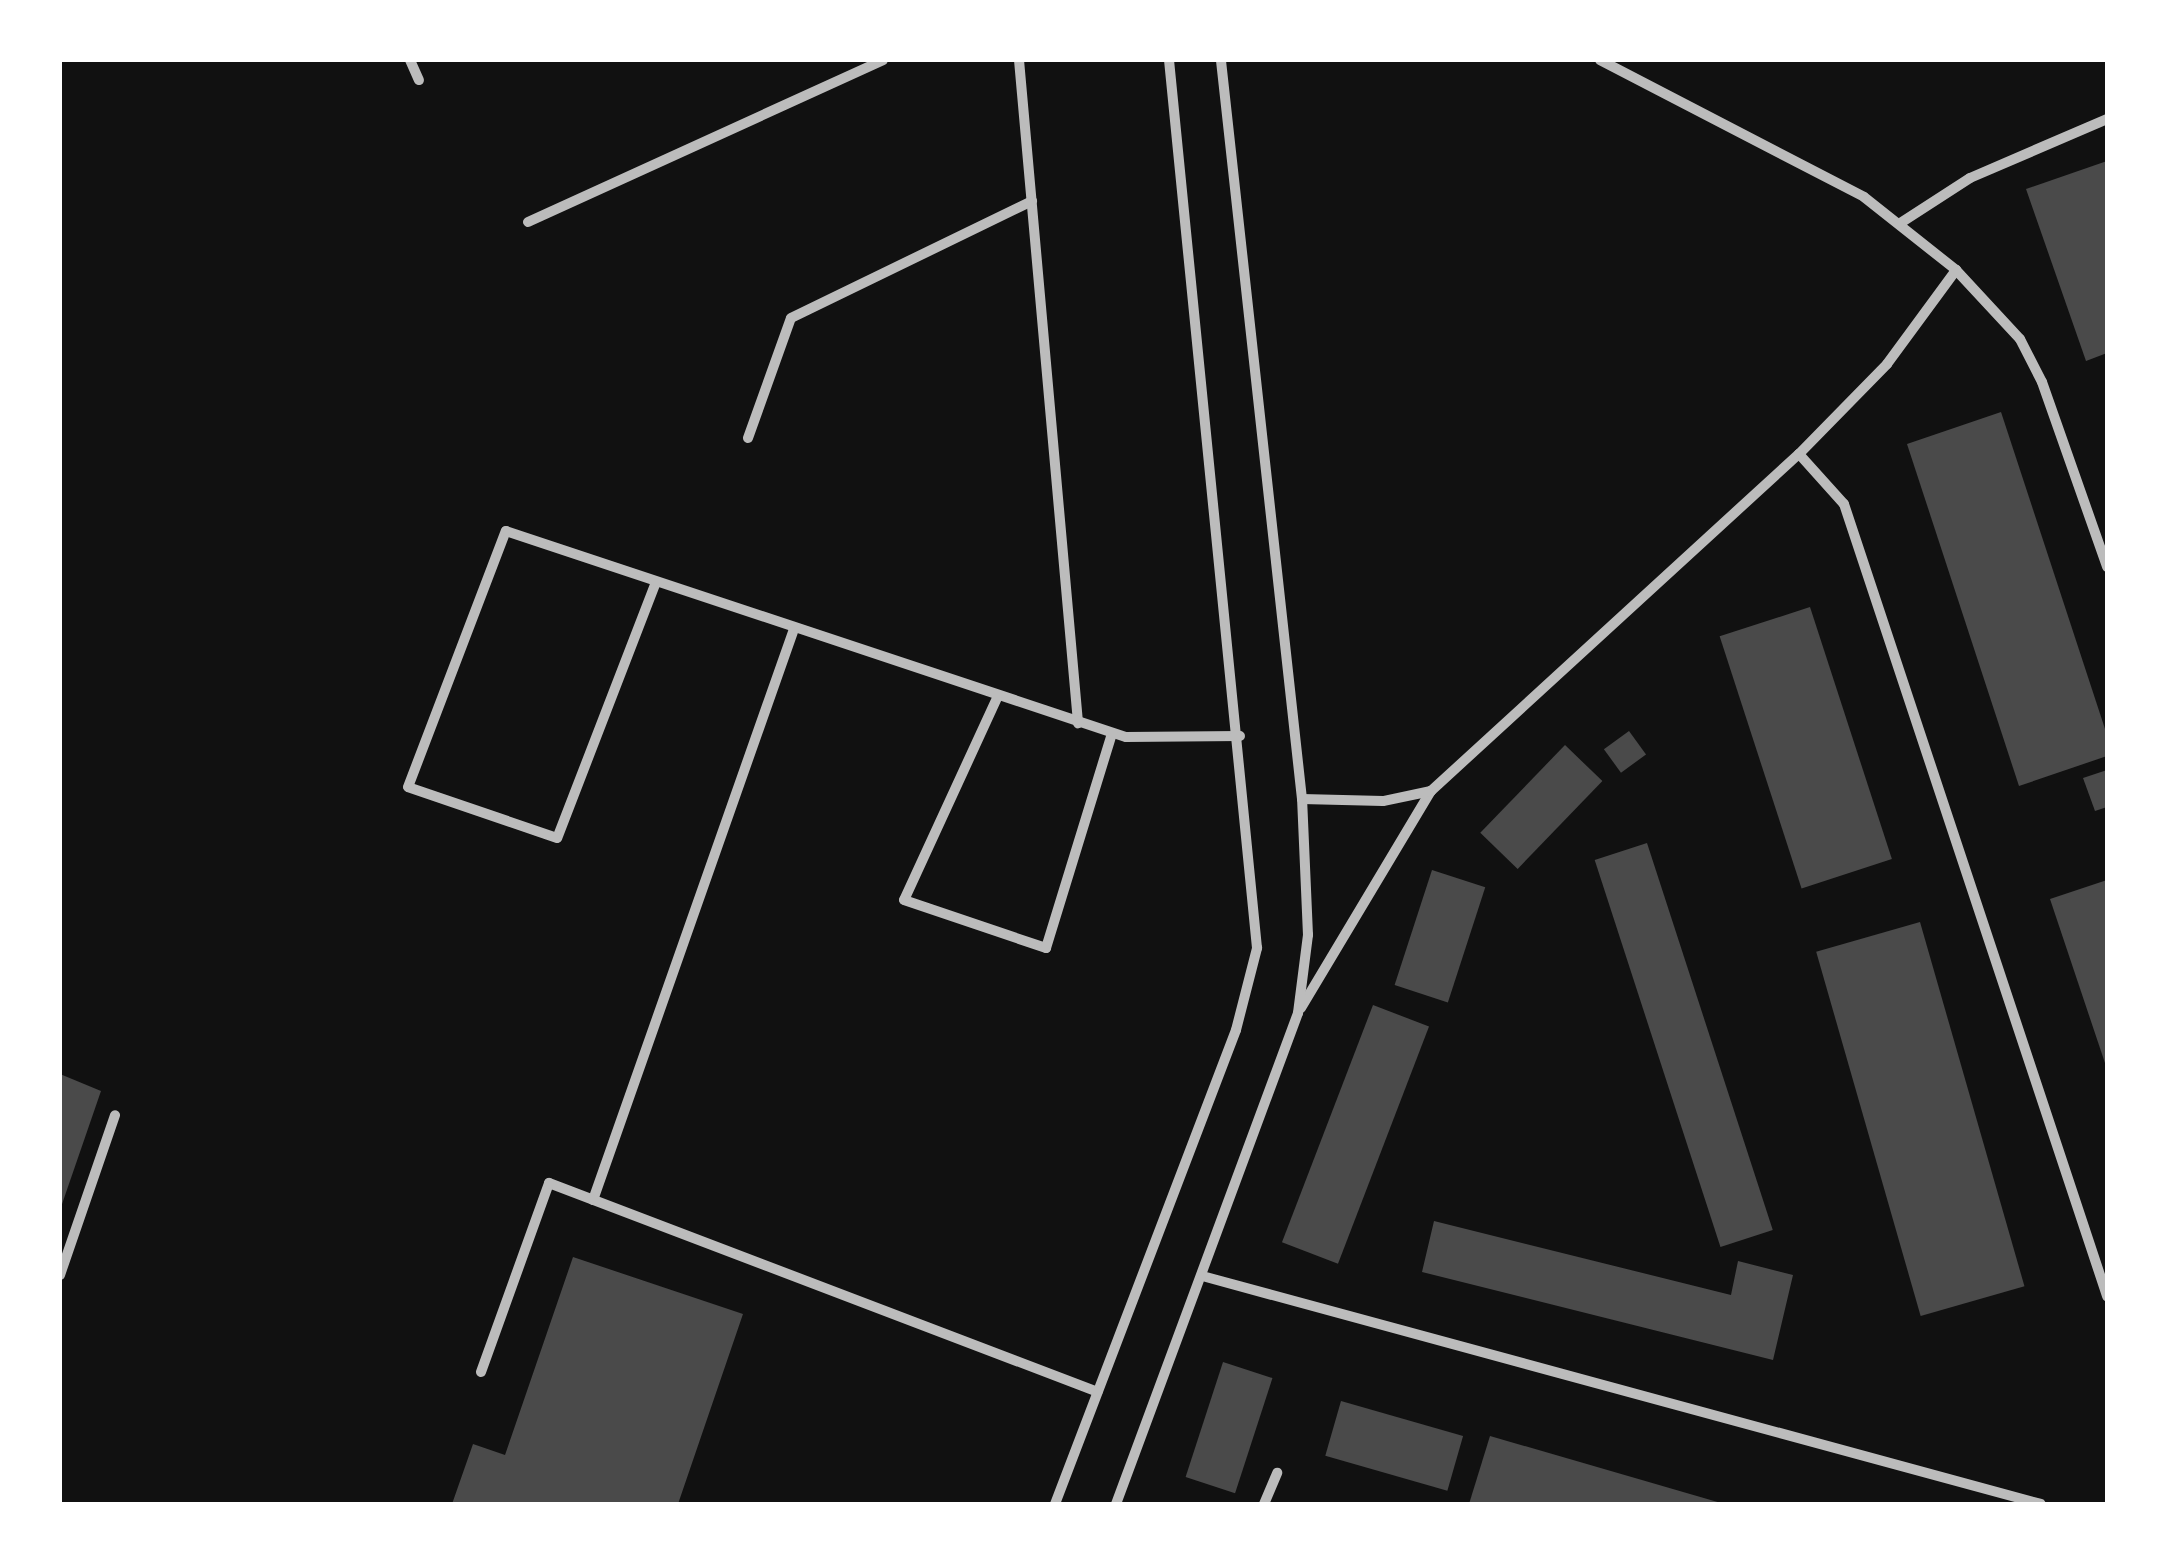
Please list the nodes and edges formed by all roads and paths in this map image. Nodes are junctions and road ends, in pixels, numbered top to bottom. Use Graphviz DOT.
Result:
graph roads {
  1 [pos="410,60"];
  2 [pos="883,60"];
  3 [pos="1019,60"];
  4 [pos="1169,60"];
  5 [pos="1221,60"];
  6 [pos="1600,60"];
  7 [pos="419,80"];
  8 [pos="2107,119"];
  9 [pos="1032,201"];
  10 [pos="528,222"];
  11 [pos="1902,222"];
  12 [pos="1956,270"];
  13 [pos="748,438"];
  14 [pos="1799,454"];
  15 [pos="2107,567"];
  16 [pos="656,582"];
  17 [pos="794,629"];
  18 [pos="997,698"];
  19 [pos="1078,723"];
  20 [pos="1112,733"];
  21 [pos="1240,736"];
  22 [pos="1431,791"];
  23 [pos="1302,799"];
  24 [pos="1298,1013"];
  25 [pos="115,1115"];
  26 [pos="593,1200"];
  27 [pos="60,1275"];
  28 [pos="1206,1277"];
  29 [pos="2107,1296"];
  30 [pos="481,1372"];
  31 [pos="1098,1392"];
  32 [pos="1277,1473"];
  33 [pos="1055,1504"];
  34 [pos="1116,1504"];
  35 [pos="1264,1504"];
  36 [pos="2041,1504"];
  1 -- 7 [label="street"];
  2 -- 10 [label="street"];
  3 -- 9 [label="street"];
  4 -- 21 [label="street"];
  5 -- 23 [label="street"];
  6 -- 11 [label="street"];
  8 -- 11 [label="street"];
  9 -- 13 [label="street"];
  9 -- 19 [label="street"];
  11 -- 12 [label="street"];
  12 -- 14 [label="street"];
  12 -- 15 [label="street"];
  14 -- 22 [label="street"];
  14 -- 29 [label="street"];
  16 -- 16 [label="street"];
  16 -- 17 [label="street"];
  17 -- 18 [label="street"];
  17 -- 26 [label="street"];
  18 -- 19 [label="street"];
  18 -- 20 [label="street"];
  19 -- 20 [label="street"];
  20 -- 21 [label="street"];
  21 -- 31 [label="street"];
  22 -- 23 [label="street"];
  22 -- 24 [label="street"];
  23 -- 24 [label="street"];
  24 -- 28 [label="street"];
  25 -- 27 [label="street"];
  26 -- 30 [label="street"];
  26 -- 31 [label="street"];
  28 -- 34 [label="street"];
  28 -- 36 [label="street"];
  31 -- 33 [label="street"];
  32 -- 35 [label="street"];
}
